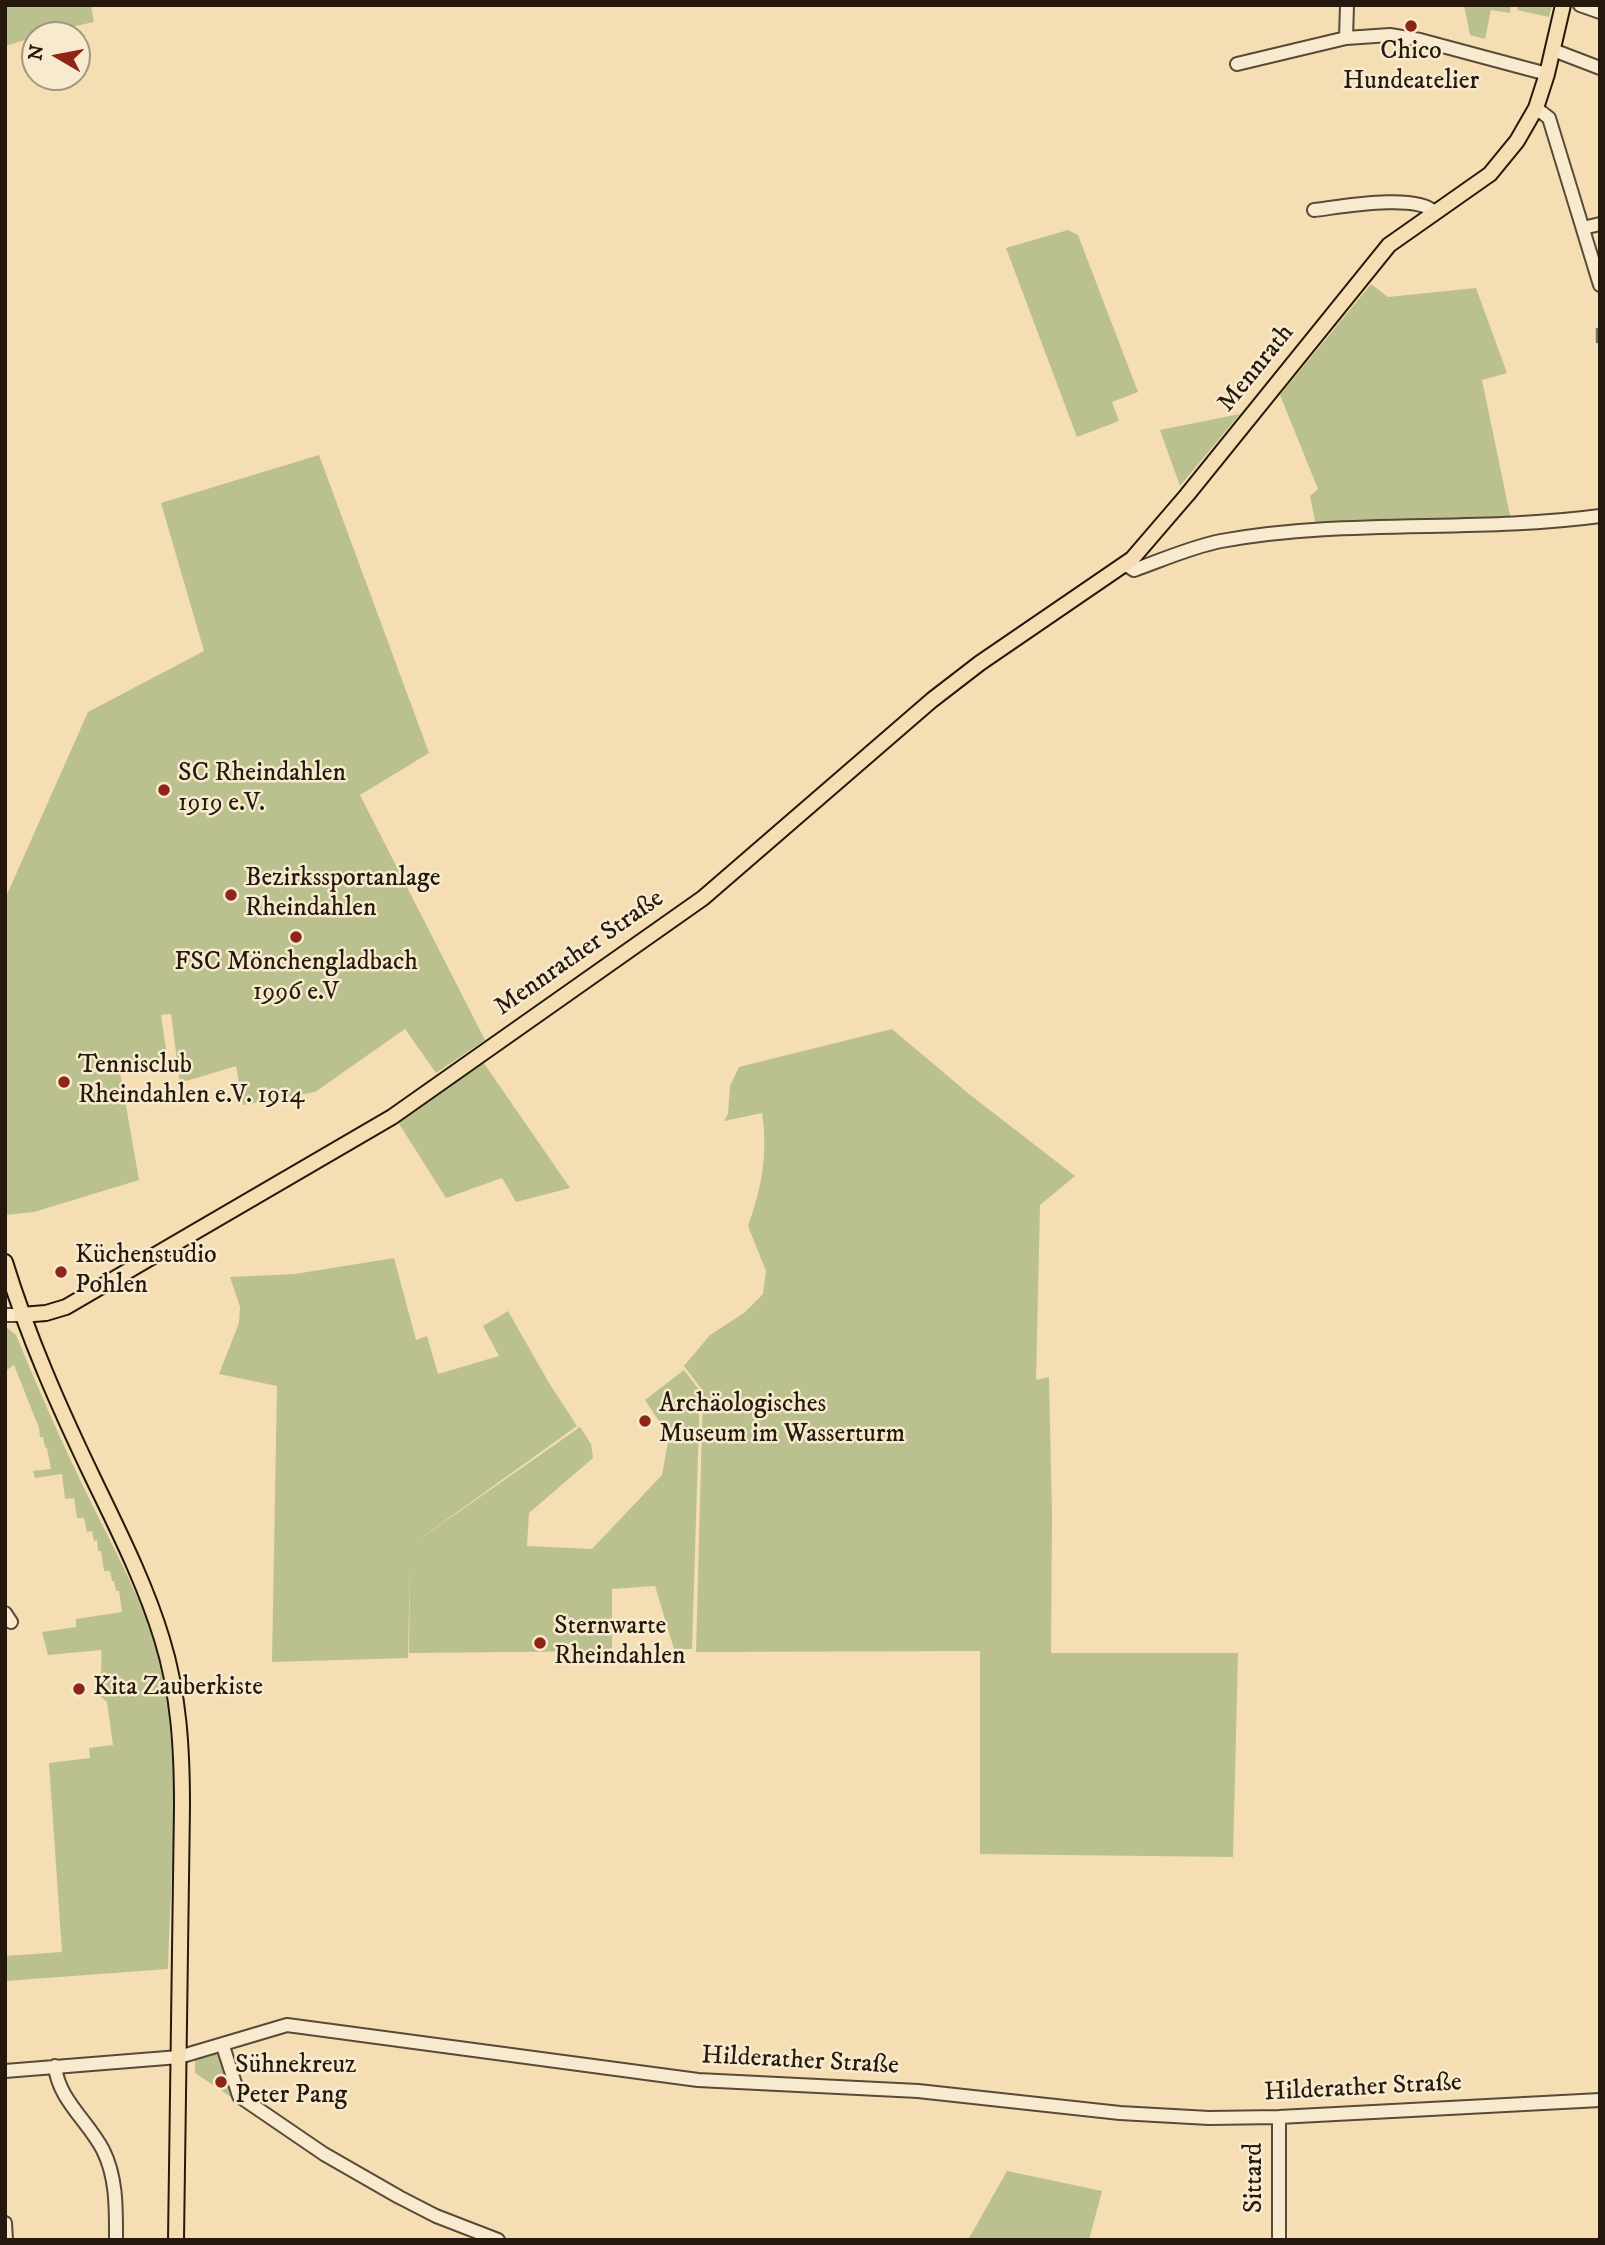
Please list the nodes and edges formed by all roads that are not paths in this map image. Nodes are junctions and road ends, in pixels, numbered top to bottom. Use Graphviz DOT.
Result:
graph roads {
  1 [pos="1347,5"];
  2 [pos="1563,5"];
  3 [pos="1580,5"];
  4 [pos="1600,12"];
  5 [pos="1346,38"];
  6 [pos="1553,50"];
  7 [pos="1237,64"];
  8 [pos="1600,68"];
  9 [pos="1547,74"];
  10 [pos="1536,108"];
  11 [pos="1314,210"];
  12 [pos="1434,212"];
  13 [pos="1600,224"];
  14 [pos="1583,228"];
  15 [pos="1600,285"];
  16 [pos="1600,516"];
  17 [pos="1125,564"];
  18 [pos="5,1262"];
  19 [pos="5,1315"];
  20 [pos="21,1315"];
  21 [pos="223,2046"];
  22 [pos="179,2057"];
  23 [pos="55,2066"];
  24 [pos="5,2071"];
  25 [pos="1600,2100"];
  26 [pos="1279,2117"];
  27 [pos="5,2223"];
  28 [pos="6,2240"];
  29 [pos="116,2240"];
  30 [pos="176,2240"];
  31 [pos="498,2240"];
  32 [pos="1279,2240"];
  1 -- 5 [label="street"];
  2 -- 6 [label="main road, Mennrath"];
  3 -- 4 [label="street"];
  5 -- 7 [label="street"];
  5 -- 9 [label="street"];
  6 -- 8 [label="street"];
  6 -- 9 [label="main road, Mennrath"];
  9 -- 10 [label="main road, Mennrath"];
  10 -- 12 [label="main road, Mennrath"];
  10 -- 14 [label="street"];
  11 -- 12 [label="street"];
  12 -- 17 [label="main road, Mennrath"];
  13 -- 14 [label="street"];
  14 -- 15 [label="street"];
  16 -- 17 [label="street"];
  17 -- 20 [label="main road, Mennrather Straße"];
  18 -- 20 [label="main road"];
  19 -- 20 [label="street"];
  20 -- 22 [label="main road"];
  21 -- 22 [label="street, Hilderather Straße"];
  21 -- 26 [label="street, Hilderather Straße"];
  21 -- 31 [label="street"];
  22 -- 23 [label="street, Hilderather Straße"];
  22 -- 30 [label="main road"];
  23 -- 24 [label="street, Hilderather Straße"];
  23 -- 29 [label="street"];
  25 -- 26 [label="street, Hilderather Straße"];
  26 -- 32 [label="street, Sittard"];
  27 -- 28 [label="street"];
}
